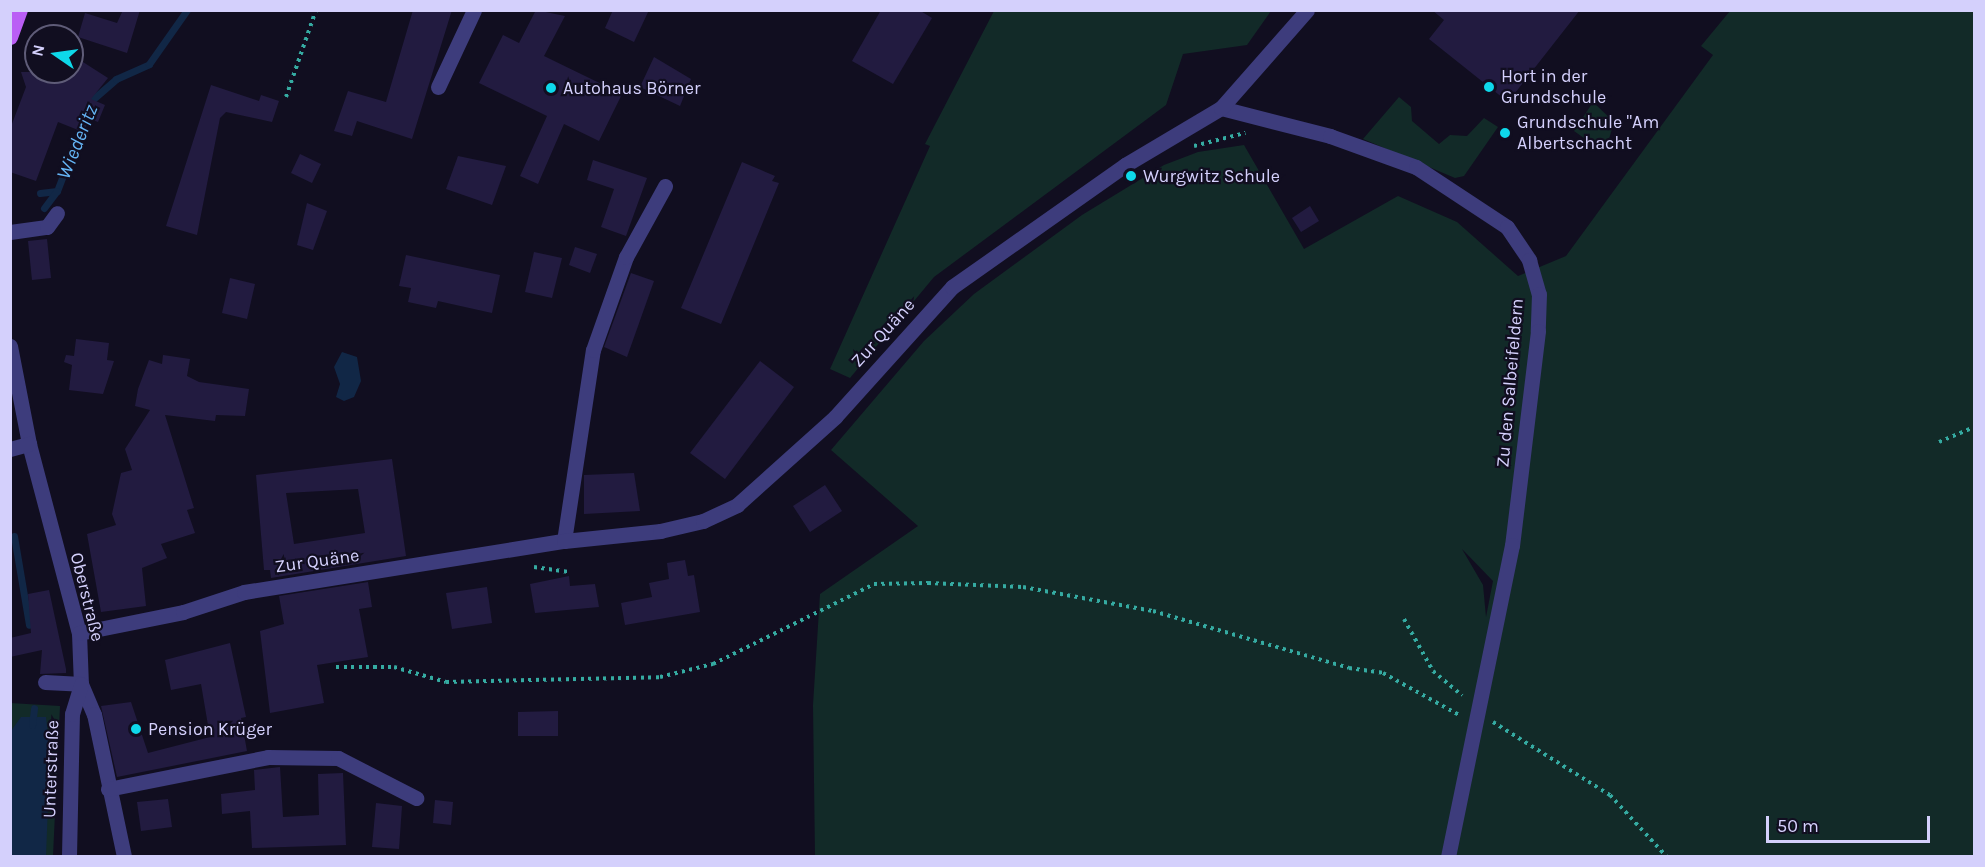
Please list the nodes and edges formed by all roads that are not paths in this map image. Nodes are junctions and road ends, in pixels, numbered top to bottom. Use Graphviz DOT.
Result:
graph roads {
  1 [pos="20,10"];
  2 [pos="474,10"];
  3 [pos="1307,10"];
  4 [pos="10,37"];
  5 [pos="438,87"];
  6 [pos="1221,108"];
  7 [pos="665,186"];
  8 [pos="57,213"];
  9 [pos="10,232"];
  10 [pos="10,346"];
  11 [pos="12,368"];
  12 [pos="29,444"];
  13 [pos="10,449"];
  14 [pos="564,541"];
  15 [pos="79,633"];
  16 [pos="45,682"];
  17 [pos="81,684"];
  18 [pos="108,789"];
  19 [pos="416,798"];
  20 [pos="69,856"];
  21 [pos="124,856"];
  22 [pos="1448,856"];
  1 -- 4 [label="main road"];
  2 -- 5 [label="street"];
  3 -- 6 [label="street, Zur Quäne"];
  6 -- 14 [label="street, Zur Quäne"];
  6 -- 22 [label="street, Zu den Salbeifeldern"];
  7 -- 14 [label="street"];
  8 -- 9 [label="street"];
  10 -- 11 [label="street, Oberstraße"];
  11 -- 12 [label="street, Oberstraße"];
  12 -- 13 [label="street"];
  12 -- 15 [label="street, Oberstraße"];
  14 -- 15 [label="street, Zur Quäne"];
  15 -- 17 [label="street, Oberstraße"];
  16 -- 17 [label="street"];
  17 -- 18 [label="street, Oberstraße"];
  17 -- 20 [label="street, Unterstraße"];
  18 -- 19 [label="street"];
  18 -- 21 [label="street, Oberstraße"];
}
